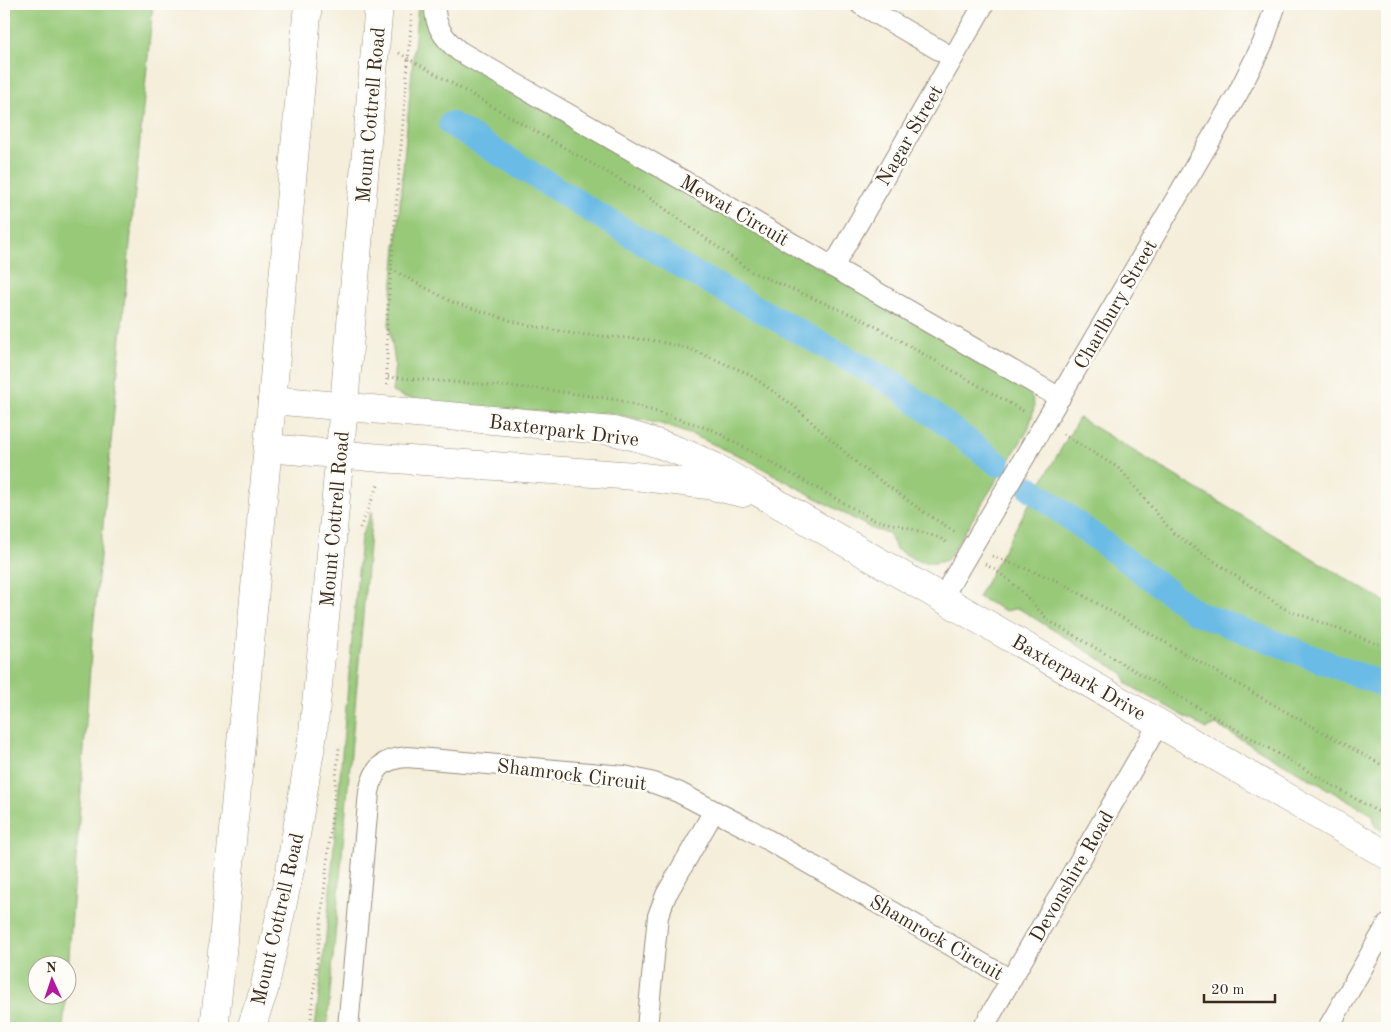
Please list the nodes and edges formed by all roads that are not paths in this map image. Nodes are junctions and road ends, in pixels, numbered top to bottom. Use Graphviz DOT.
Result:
graph roads {
  1 [pos="308,4"];
  2 [pos="379,4"];
  3 [pos="435,4"];
  4 [pos="860,4"];
  5 [pos="984,4"];
  6 [pos="1276,4"];
  7 [pos="953,58"];
  8 [pos="833,267"];
  9 [pos="1060,398"];
  10 [pos="272,400"];
  11 [pos="344,407"];
  12 [pos="268,448"];
  13 [pos="340,454"];
  14 [pos="771,500"];
  15 [pos="942,598"];
  16 [pos="1159,723"];
  17 [pos="714,811"];
  18 [pos="1387,855"];
  19 [pos="1387,925"];
  20 [pos="1011,980"];
  21 [pos="214,1028"];
  22 [pos="251,1028"];
  23 [pos="348,1028"];
  24 [pos="647,1028"];
  25 [pos="984,1028"];
  26 [pos="1328,1028"];
  1 -- 10 [label="street, Mount Cottrell Road"];
  2 -- 11 [label="street, Mount Cottrell Road"];
  3 -- 8 [label="street, Mewat Circuit"];
  4 -- 7 [label="street"];
  5 -- 7 [label="street, Nagar Street"];
  6 -- 9 [label="street, Charlbury Street"];
  7 -- 8 [label="street, Nagar Street"];
  8 -- 9 [label="street, Mewat Circuit"];
  9 -- 15 [label="street, Charlbury Street"];
  10 -- 11 [label="street, Baxterpark Drive"];
  10 -- 12 [label="street, Mount Cottrell Road"];
  11 -- 13 [label="street, Mount Cottrell Road"];
  11 -- 14 [label="street, Baxterpark Drive"];
  12 -- 13 [label="street, Baxterpark Drive"];
  12 -- 21 [label="street, Mount Cottrell Road"];
  13 -- 14 [label="street, Baxterpark Drive"];
  13 -- 22 [label="street, Mount Cottrell Road"];
  14 -- 15 [label="street, Baxterpark Drive"];
  15 -- 16 [label="street, Baxterpark Drive"];
  16 -- 18 [label="street, Baxterpark Drive"];
  16 -- 20 [label="street, Devonshire Road"];
  17 -- 20 [label="street, Shamrock Circuit"];
  17 -- 23 [label="street, Shamrock Circuit"];
  17 -- 24 [label="street"];
  19 -- 26 [label="street"];
  20 -- 25 [label="street, Devonshire Road"];
}
